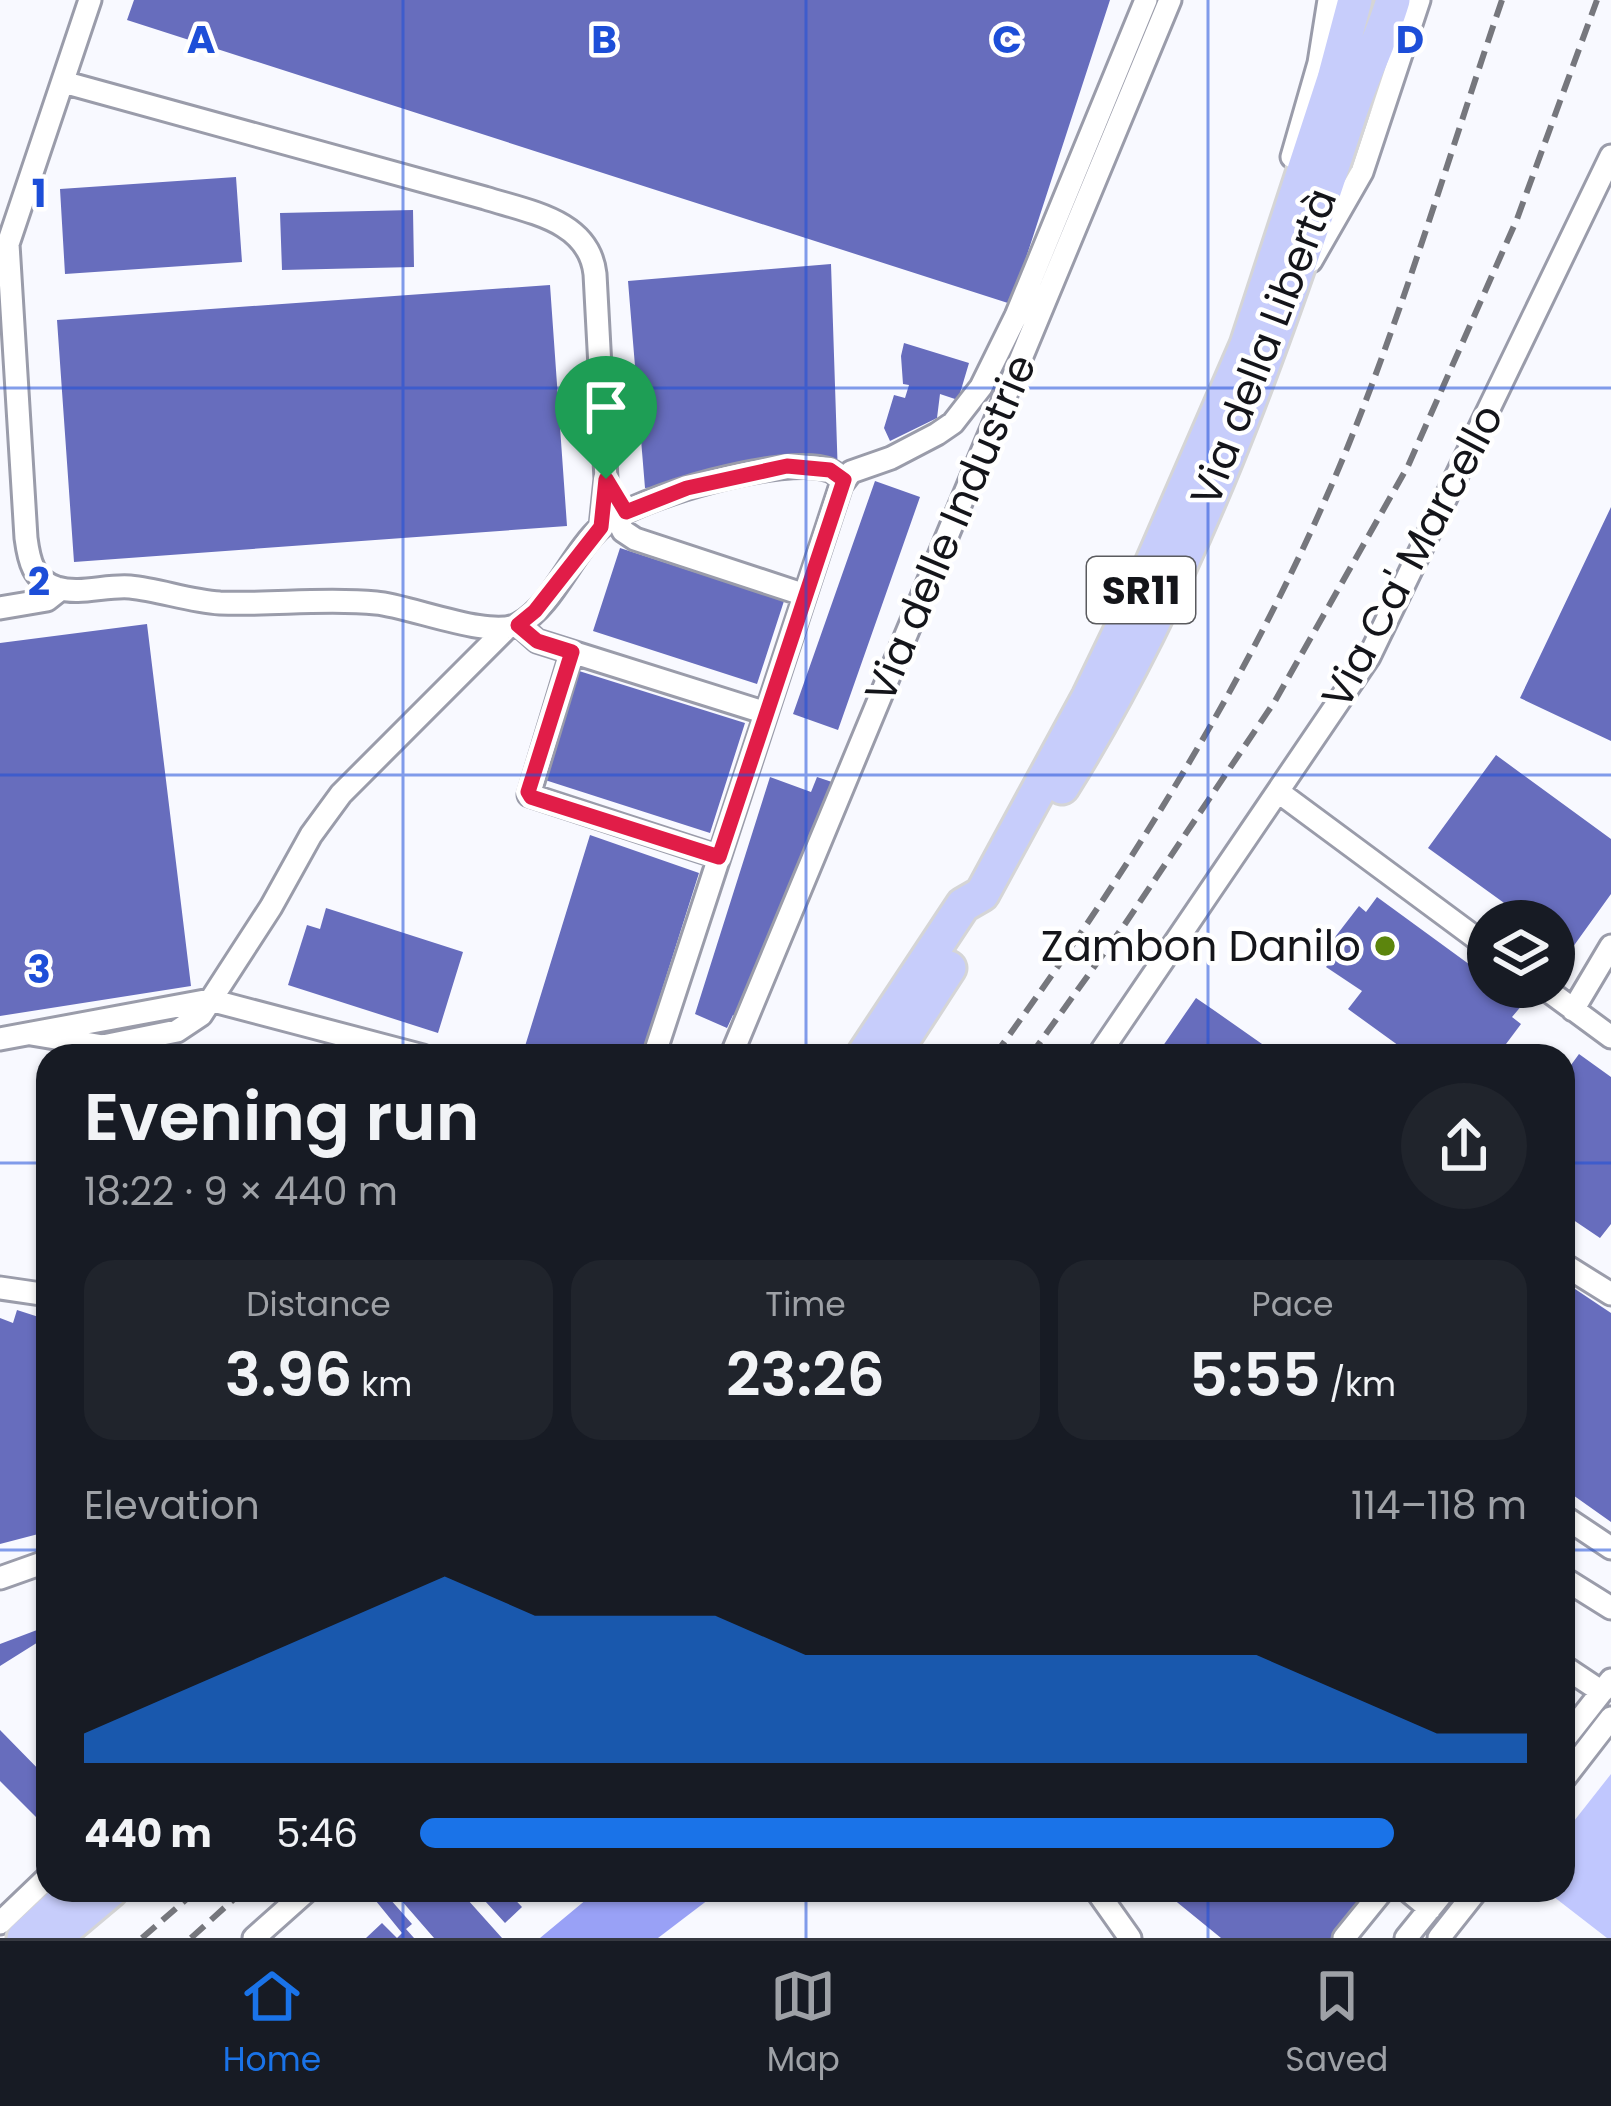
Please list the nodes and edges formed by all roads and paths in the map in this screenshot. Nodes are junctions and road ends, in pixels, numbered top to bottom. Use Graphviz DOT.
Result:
graph roads {
  1 [pos="90,0"];
  2 [pos="1146,0"];
  3 [pos="1169,0"];
  4 [pos="1329,0"];
  5 [pos="1354,0"];
  6 [pos="1376,0"];
  7 [pos="1394,0"];
  8 [pos="1419,0"];
  9 [pos="63,82"];
  10 [pos="1345,87"];
  11 [pos="1611,156"];
  12 [pos="1293,286"];
  13 [pos="844,480"];
  14 [pos="614,518"];
  15 [pos="61,589"];
  16 [pos="805,595"];
  17 [pos="0,608"];
  18 [pos="512,627"];
  19 [pos="572,652"];
  20 [pos="766,713"];
  21 [pos="1280,793"];
  22 [pos="719,857"];
  23 [pos="982,894"];
  24 [pos="1467,931"];
  25 [pos="1611,946"];
  26 [pos="210,1000"];
  27 [pos="1570,1008"];
  28 [pos="1573,1010"];
  29 [pos="1611,1037"];
  30 [pos="0,1039"];
  31 [pos="377,1044"];
  32 [pos="658,1044"];
  33 [pos="736,1044"];
  34 [pos="871,1044"];
  35 [pos="900,1044"];
  36 [pos="1106,1044"];
  37 [pos="1575,1272"];
  38 [pos="0,1288"];
  39 [pos="36,1293"];
  40 [pos="1611,1294"];
  41 [pos="1575,1524"];
  42 [pos="1611,1549"];
  43 [pos="36,1565"];
  44 [pos="0,1578"];
  45 [pos="1575,1586"];
  46 [pos="1611,1608"];
  47 [pos="1575,1672"];
  48 [pos="1606,1686"];
  49 [pos="1611,1718"];
  50 [pos="1575,1726"];
  51 [pos="1602,1747"];
  52 [pos="1575,1770"];
  53 [pos="36,1888"];
  54 [pos="63,1902"];
  55 [pos="97,1902"];
  56 [pos="120,1902"];
  57 [pos="294,1902"];
  58 [pos="1104,1902"];
  59 [pos="1373,1902"];
  60 [pos="1422,1902"];
  61 [pos="1436,1902"];
  62 [pos="1468,1902"];
  63 [pos="1430,1909"];
  64 [pos="0,1923"];
  65 [pos="24,1938"];
  66 [pos="54,1938"];
  67 [pos="80,1938"];
  68 [pos="254,1938"];
  69 [pos="1130,1938"];
  70 [pos="1344,1938"];
  71 [pos="1406,1938"];
  72 [pos="1439,1938"];
  1 -- 9 [label="street"];
  2 -- 13 [label="street"];
  3 -- 33 [label="street, Via delle Industrie"];
  4 -- 23 [label="street"];
  5 -- 10 [label="highway"];
  6 -- 10 [label="street"];
  7 -- 10 [label="highway, Via della Libertà"];
  8 -- 12 [label="street"];
  9 -- 14 [label="street"];
  9 -- 15 [label="street"];
  10 -- 12 [label="highway, Via della Libertà / SR11"];
  10 -- 23 [label="highway, Via della Libertà / SR11"];
  11 -- 21 [label="street, Via Ca' Marcello"];
  12 -- 35 [label="highway, Via della Libertà / SR11"];
  13 -- 14 [label="street"];
  13 -- 16 [label="street"];
  14 -- 16 [label="street"];
  14 -- 18 [label="street"];
  15 -- 17 [label="street"];
  15 -- 18 [label="street"];
  16 -- 20 [label="street"];
  18 -- 19 [label="street"];
  18 -- 26 [label="street"];
  19 -- 20 [label="street"];
  19 -- 22 [label="street"];
  20 -- 22 [label="street"];
  21 -- 24 [label="street"];
  21 -- 36 [label="street, Via Ca' Marcello"];
  22 -- 32 [label="street"];
  23 -- 34 [label="highway, Via della Libertà / SR11"];
  25 -- 28 [label="street"];
  26 -- 30 [label="street"];
  26 -- 31 [label="street"];
  27 -- 28 [label="street"];
  28 -- 29 [label="street"];
  37 -- 40 [label="street"];
  38 -- 39 [label="street"];
  41 -- 42 [label="street"];
  43 -- 44 [label="street"];
  45 -- 46 [label="street"];
  47 -- 48 [label="street"];
  48 -- 50 [label="street"];
  49 -- 51 [label="street"];
  51 -- 52 [label="street"];
  53 -- 64 [label="street"];
  54 -- 65 [label="highway"];
  55 -- 66 [label="highway"];
  56 -- 67 [label="highway"];
  57 -- 68 [label="street"];
  58 -- 69 [label="street"];
  59 -- 70 [label="street"];
  60 -- 63 [label="street"];
  61 -- 63 [label="street"];
  62 -- 72 [label="street"];
  63 -- 71 [label="street"];
}
